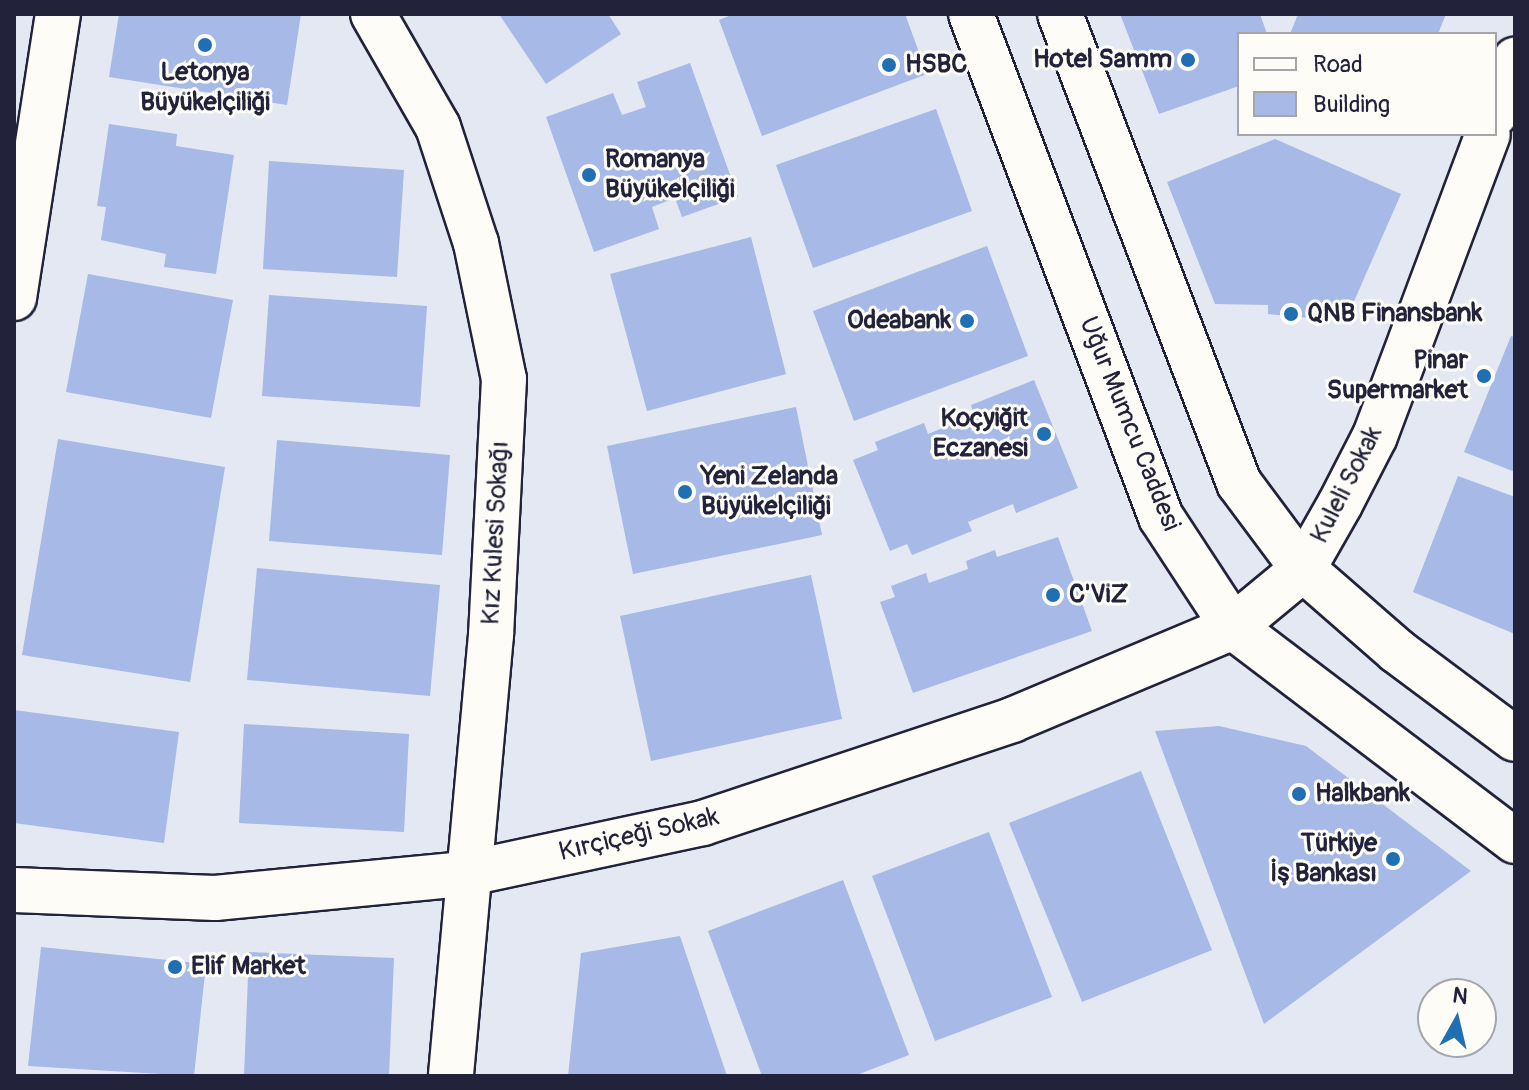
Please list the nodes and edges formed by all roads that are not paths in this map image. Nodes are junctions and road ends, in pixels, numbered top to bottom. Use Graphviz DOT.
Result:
graph roads {
  1 [pos="58,14"];
  2 [pos="373,14"];
  3 [pos="971,14"];
  4 [pos="1060,14"];
  5 [pos="1515,60"];
  6 [pos="1497,109"];
  7 [pos="1487,136"];
  8 [pos="14,298"];
  9 [pos="1303,569"];
  10 [pos="1233,627"];
  11 [pos="1515,739"];
  12 [pos="1515,841"];
  13 [pos="465,874"];
  14 [pos="14,890"];
  15 [pos="451,1076"];
  1 -- 8 [label="street"];
  2 -- 13 [label="street, Kız Kulesi Sokağı"];
  3 -- 10 [label="street, Uğur Mumcu Caddesi"];
  4 -- 9 [label="street"];
  5 -- 6 [label="street"];
  7 -- 9 [label="street, Kuleli Sokak"];
  9 -- 10 [label="street, Kuleli Sokak"];
  9 -- 11 [label="street"];
  10 -- 12 [label="street, Uğur Mumcu Caddesi"];
  10 -- 13 [label="street, Kırçiçeği Sokak"];
  13 -- 14 [label="street, Kırçiçeği Sokak"];
  13 -- 15 [label="street, Kız Kulesi Sokağı"];
}
